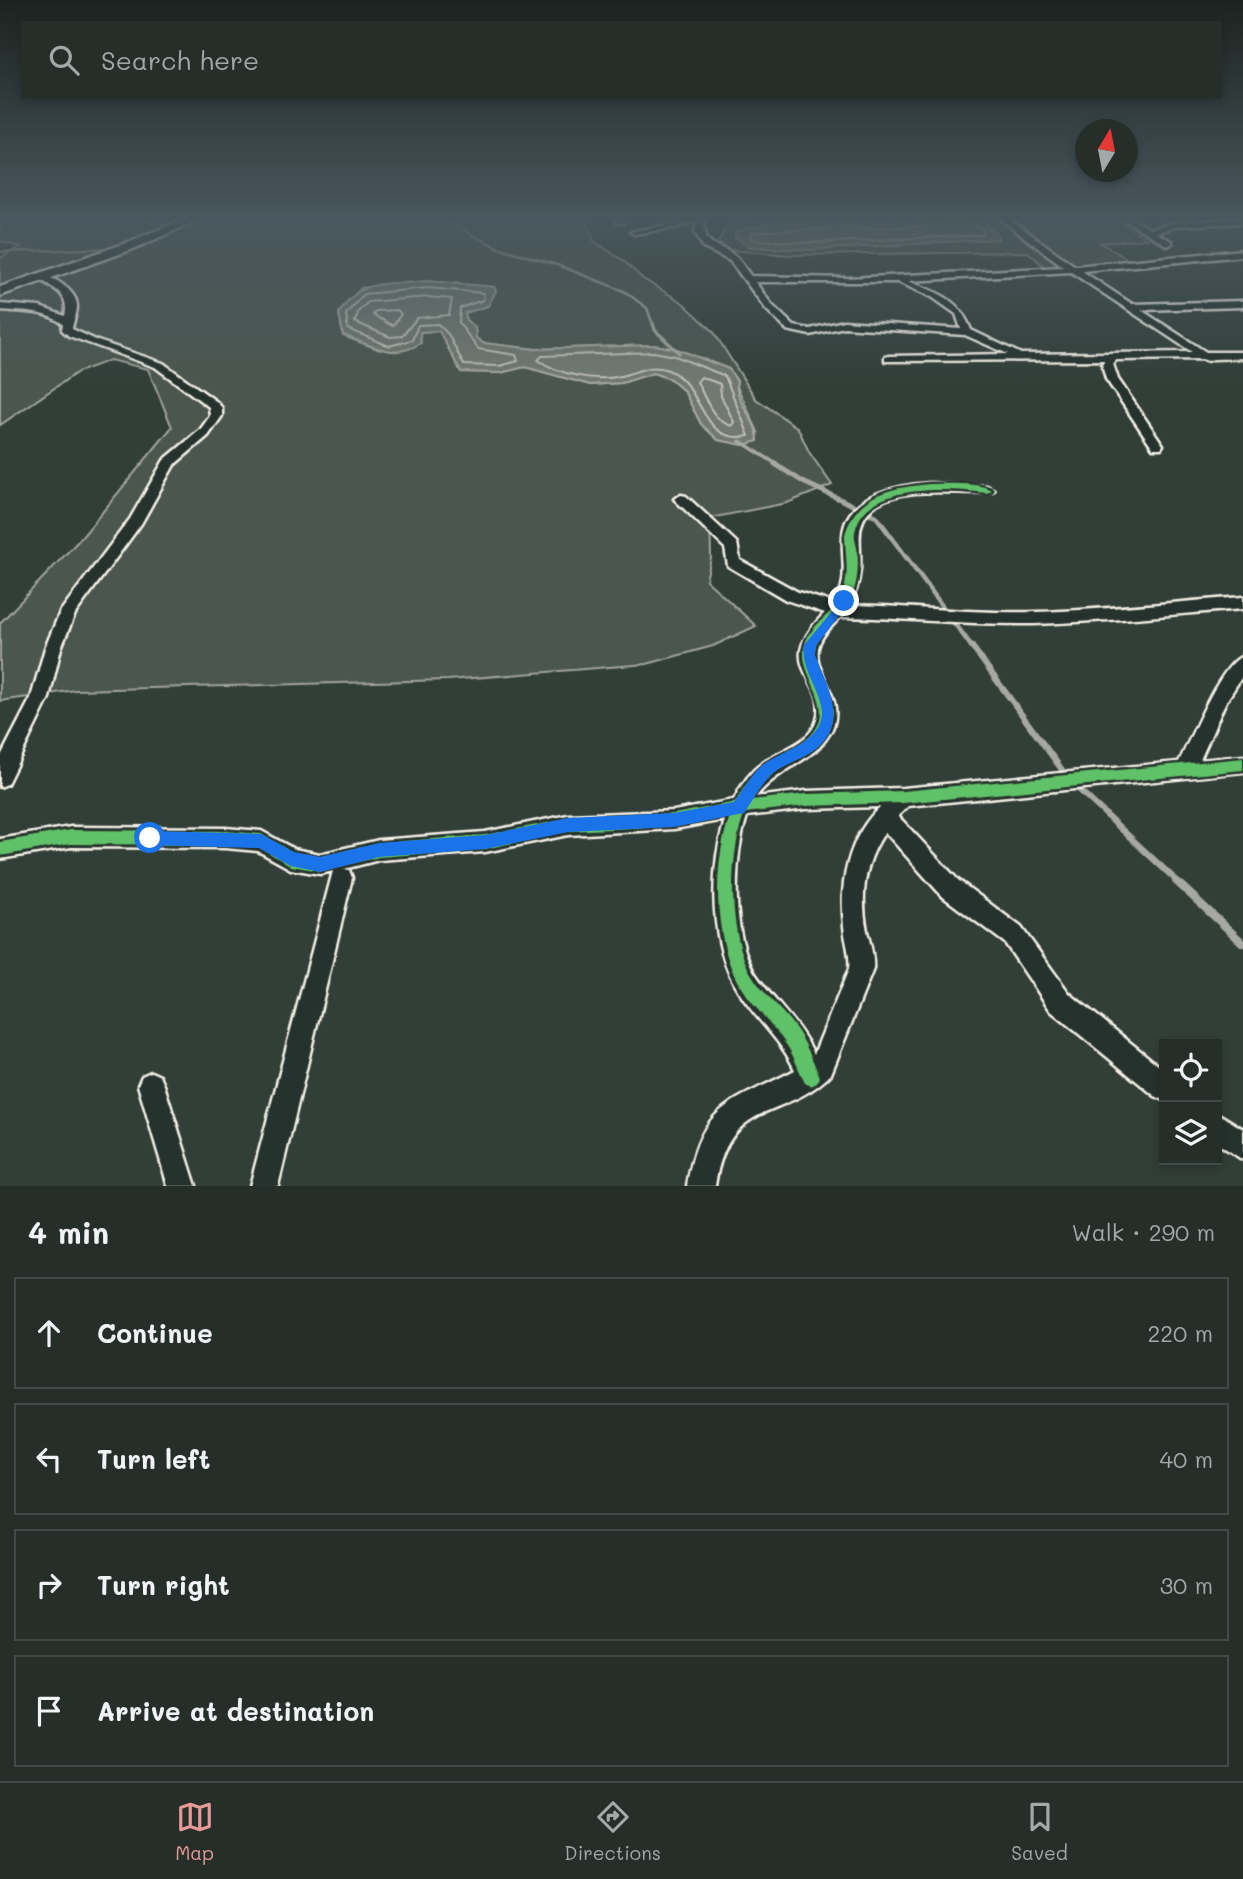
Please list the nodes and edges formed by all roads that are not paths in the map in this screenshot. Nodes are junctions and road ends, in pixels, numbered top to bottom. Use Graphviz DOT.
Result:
graph roads {
  1 [pos="58,271"];
  2 [pos="742,271"];
  3 [pos="1047,271"];
  4 [pos="1076,271"];
  5 [pos="42,277"];
  6 [pos="747,279"];
  7 [pos="894,279"];
  8 [pos="0,292"];
  9 [pos="1243,304"];
  10 [pos="0,307"];
  11 [pos="1130,307"];
  12 [pos="68,323"];
  13 [pos="967,332"];
  14 [pos="1243,355"];
  15 [pos="1032,358"];
  16 [pos="1112,358"];
  17 [pos="1208,358"];
  18 [pos="890,359"];
  19 [pos="1157,445"];
  20 [pos="987,490"];
  21 [pos="681,499"];
  22 [pos="1243,603"];
  23 [pos="839,611"];
  24 [pos="1243,663"];
  25 [pos="1243,764"];
  26 [pos="1185,769"];
  27 [pos="0,778"];
  28 [pos="903,797"];
  29 [pos="738,808"];
  30 [pos="884,816"];
  31 [pos="0,849"];
  32 [pos="341,878"];
  33 [pos="811,1077"];
  34 [pos="1159,1083"];
  35 [pos="151,1085"];
  36 [pos="1222,1130"];
  37 [pos="1243,1146"];
  38 [pos="182,1186"];
  39 [pos="264,1186"];
  40 [pos="701,1186"];
  1 -- 5 [label="main road"];
  2 -- 6 [label="street"];
  3 -- 7 [label="street"];
  4 -- 11 [label="street"];
  5 -- 8 [label="main road"];
  5 -- 12 [label="street"];
  6 -- 7 [label="street"];
  6 -- 13 [label="street"];
  7 -- 13 [label="street"];
  9 -- 11 [label="street"];
  10 -- 12 [label="street"];
  11 -- 17 [label="street"];
  12 -- 27 [label="street"];
  13 -- 15 [label="street"];
  14 -- 17 [label="street"];
  15 -- 16 [label="street"];
  15 -- 18 [label="street"];
  16 -- 17 [label="street"];
  16 -- 19 [label="street"];
  20 -- 23 [label="street"];
  21 -- 23 [label="street"];
  22 -- 23 [label="street"];
  23 -- 29 [label="street"];
  24 -- 26 [label="street"];
  25 -- 26 [label="street"];
  26 -- 28 [label="street"];
  28 -- 29 [label="street"];
  28 -- 30 [label="street"];
  29 -- 31 [label="street"];
  29 -- 33 [label="street"];
  30 -- 33 [label="street"];
  30 -- 34 [label="street"];
  32 -- 39 [label="street"];
  33 -- 40 [label="street"];
  35 -- 38 [label="street"];
  36 -- 37 [label="street"];
}
